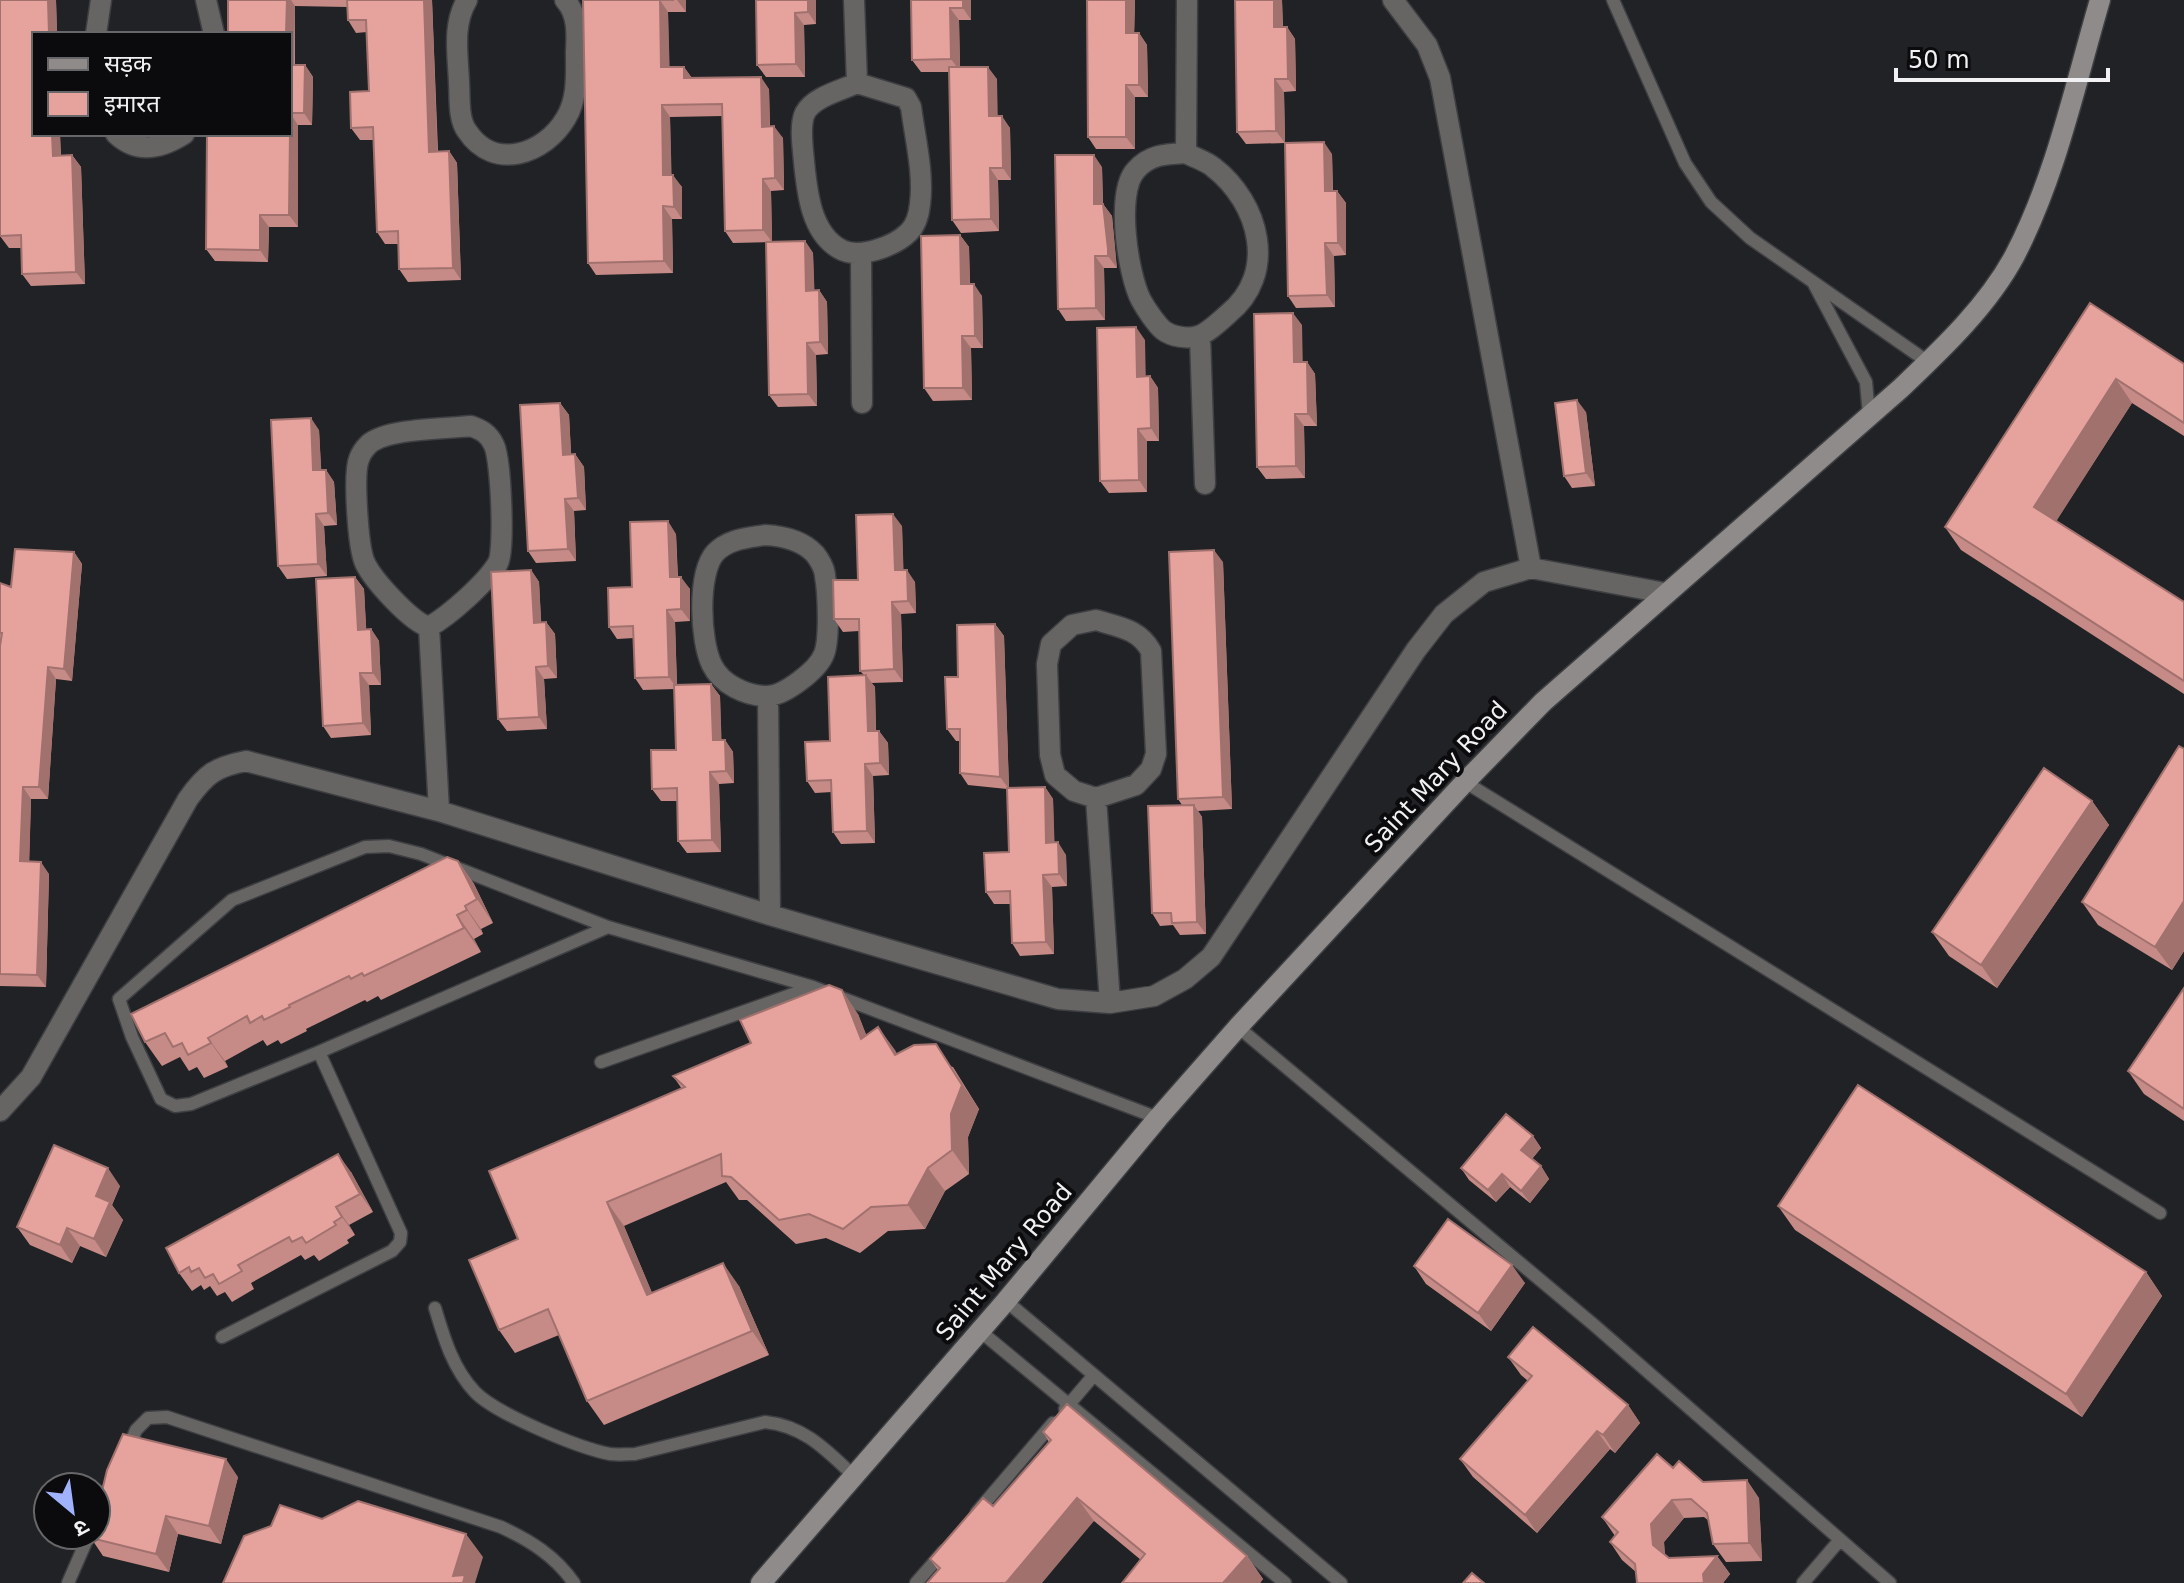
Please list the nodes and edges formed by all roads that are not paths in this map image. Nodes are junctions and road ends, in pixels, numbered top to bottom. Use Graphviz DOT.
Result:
graph roads {
  1 [pos="101,0"];
  2 [pos="206,0"];
  3 [pos="467,0"];
  4 [pos="565,0"];
  5 [pos="854,0"];
  6 [pos="1187,0"];
  7 [pos="1393,0"];
  8 [pos="1613,0"];
  9 [pos="2100,0"];
  10 [pos="96,32"];
  11 [pos="214,32"];
  12 [pos="857,83"];
  13 [pos="120,136"];
  14 [pos="180,136"];
  15 [pos="1186,153"];
  16 [pos="861,253"];
  17 [pos="1813,281"];
  18 [pos="1200,336"];
  19 [pos="1928,362"];
  20 [pos="862,403"];
  21 [pos="1869,415"];
  22 [pos="1205,484"];
  23 [pos="1531,568"];
  24 [pos="1665,593"];
  25 [pos="429,627"];
  26 [pos="768,696"];
  27 [pos="1465,782"];
  28 [pos="1096,798"];
  29 [pos="439,811"];
  30 [pos="770,915"];
  31 [pos="608,927"];
  32 [pos="813,987"];
  33 [pos="1110,1003"];
  34 [pos="1238,1027"];
  35 [pos="319,1052"];
  36 [pos="601,1062"];
  37 [pos="0,1111"];
  38 [pos="1158,1118"];
  39 [pos="2160,1213"];
  40 [pos="1006,1301"];
  41 [pos="435,1308"];
  42 [pos="980,1331"];
  43 [pos="222,1337"];
  44 [pos="1094,1375"];
  45 [pos="1069,1404"];
  46 [pos="119,1468"];
  47 [pos="855,1477"];
  48 [pos="967,1523"];
  49 [pos="957,1535"];
  50 [pos="1839,1541"];
  51 [pos="82,1551"];
  52 [pos="68,1583"];
  53 [pos="574,1583"];
  54 [pos="761,1583"];
  55 [pos="916,1583"];
  56 [pos="1285,1583"];
  57 [pos="1341,1583"];
  58 [pos="1803,1583"];
  59 [pos="1890,1583"];
  1 -- 10 [label="street"];
  2 -- 11 [label="street"];
  3 -- 4 [label="street"];
  5 -- 12 [label="street"];
  6 -- 15 [label="street"];
  7 -- 23 [label="street"];
  8 -- 17 [label="lane"];
  9 -- 19 [label="street, Saint Mary Road"];
  12 -- 16 [label="street"];
  12 -- 16 [label="street"];
  13 -- 14 [label="street"];
  15 -- 18 [label="street"];
  15 -- 18 [label="street"];
  16 -- 20 [label="street"];
  17 -- 19 [label="lane"];
  17 -- 21 [label="lane"];
  18 -- 22 [label="street"];
  19 -- 21 [label="street, Saint Mary Road"];
  21 -- 24 [label="street, Saint Mary Road"];
  23 -- 24 [label="street"];
  23 -- 33 [label="street"];
  24 -- 27 [label="street, Saint Mary Road"];
  25 -- 25 [label="street"];
  25 -- 29 [label="street"];
  26 -- 26 [label="street"];
  26 -- 30 [label="street"];
  27 -- 34 [label="street, Saint Mary Road"];
  27 -- 39 [label="lane"];
  28 -- 28 [label="street"];
  28 -- 33 [label="street"];
  29 -- 30 [label="street"];
  29 -- 37 [label="street"];
  30 -- 33 [label="street"];
  31 -- 32 [label="lane"];
  31 -- 35 [label="lane"];
  31 -- 35 [label="lane"];
  32 -- 36 [label="lane"];
  32 -- 38 [label="lane"];
  34 -- 38 [label="street, Saint Mary Road"];
  34 -- 50 [label="lane"];
  35 -- 43 [label="lane"];
  38 -- 40 [label="street, Saint Mary Road"];
  40 -- 42 [label="street, Saint Mary Road"];
  40 -- 44 [label="lane"];
  41 -- 47 [label="lane"];
  42 -- 45 [label="lane"];
  42 -- 47 [label="street, Saint Mary Road"];
  44 -- 45 [label="lane"];
  44 -- 57 [label="lane"];
  45 -- 48 [label="lane"];
  45 -- 56 [label="lane"];
  46 -- 53 [label="lane"];
  47 -- 54 [label="street, Saint Mary Road"];
  49 -- 55 [label="lane"];
  50 -- 58 [label="lane"];
  50 -- 59 [label="lane"];
  51 -- 52 [label="lane"];
}
